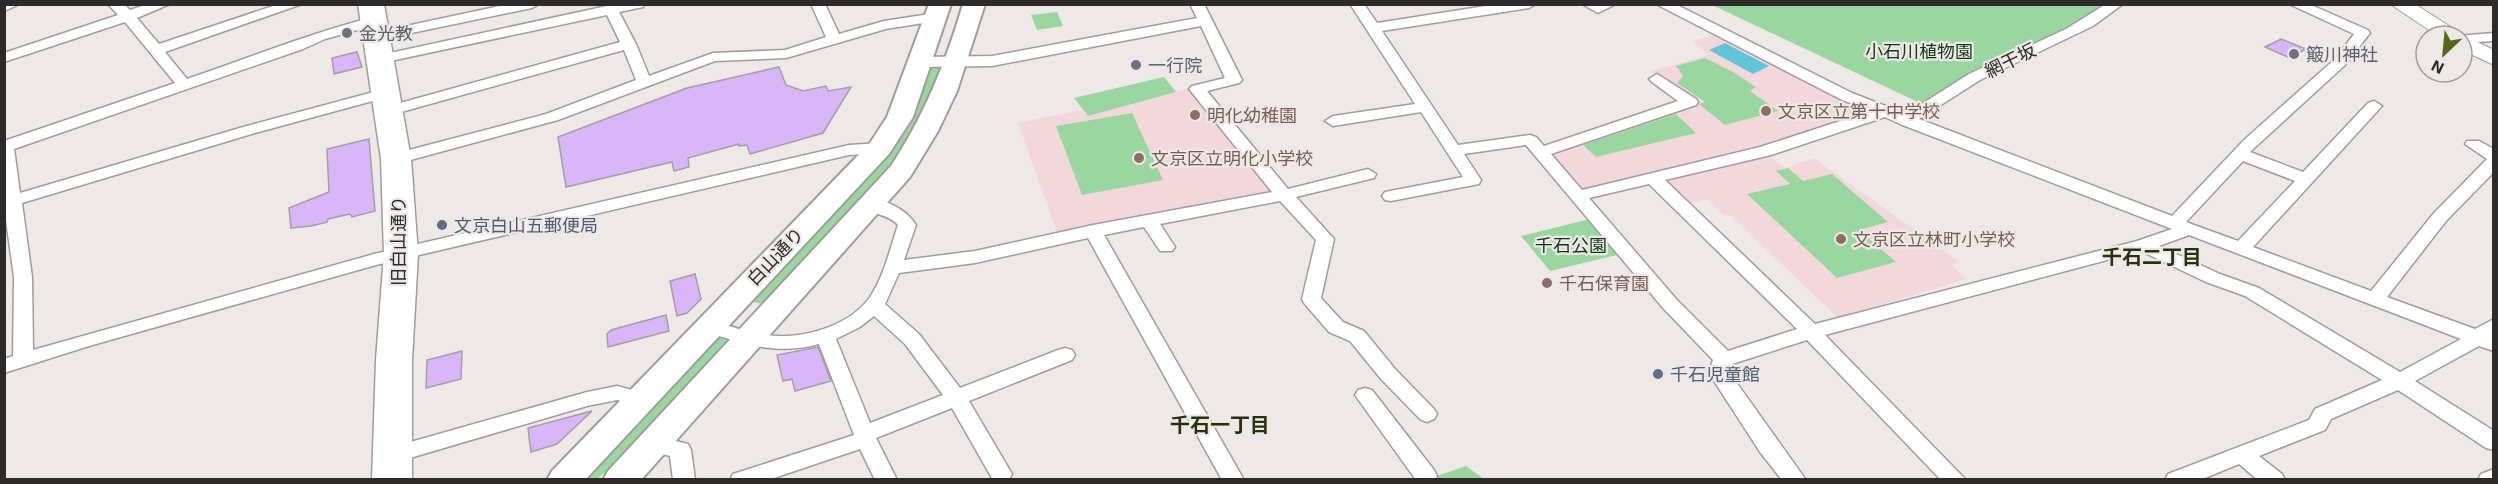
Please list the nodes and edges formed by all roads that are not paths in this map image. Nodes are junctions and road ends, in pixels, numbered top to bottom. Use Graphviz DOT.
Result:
graph roads {
  1 [pos="14,4"];
  2 [pos="115,4"];
  3 [pos="163,4"];
  4 [pos="295,4"];
  5 [pos="532,4"];
  6 [pos="638,4"];
  7 [pos="818,4"];
  8 [pos="974,4"];
  9 [pos="1197,4"];
  10 [pos="1357,4"];
  11 [pos="1529,4"];
  12 [pos="1588,4"];
  13 [pos="1610,4"];
  14 [pos="1663,4"];
  15 [pos="2116,4"];
  16 [pos="2296,4"];
  17 [pos="2400,4"];
  18 [pos="4,7"];
  19 [pos="946,9"];
  20 [pos="1477,9"];
  21 [pos="612,10"];
  22 [pos="128,16"];
  23 [pos="1206,21"];
  24 [pos="2433,24"];
  25 [pos="1374,28"];
  26 [pos="376,30"];
  27 [pos="2493,37"];
  28 [pos="2474,39"];
  29 [pos="835,40"];
  30 [pos="629,44"];
  31 [pos="2474,47"];
  32 [pos="156,50"];
  33 [pos="4,58"];
  34 [pos="2493,59"];
  35 [pos="920,62"];
  36 [pos="956,63"];
  37 [pos="1657,79"];
  38 [pos="644,82"];
  39 [pos="184,85"];
  40 [pos="387,102"];
  41 [pos="2374,106"];
  42 [pos="1425,107"];
  43 [pos="1886,112"];
  44 [pos="1333,121"];
  45 [pos="1906,121"];
  46 [pos="2473,144"];
  47 [pos="5,147"];
  48 [pos="880,148"];
  49 [pos="1455,150"];
  50 [pos="1539,152"];
  51 [pos="2240,154"];
  52 [pos="2493,156"];
  53 [pos="396,159"];
  54 [pos="2493,162"];
  55 [pos="1368,174"];
  56 [pos="1653,178"];
  57 [pos="2307,180"];
  58 [pos="1284,195"];
  59 [pos="1391,196"];
  60 [pos="1577,196"];
  61 [pos="11,201"];
  62 [pos="872,205"];
  63 [pos="1149,220"];
  64 [pos="2182,226"];
  65 [pos="1093,231"];
  66 [pos="2143,245"];
  67 [pos="1166,247"];
  68 [pos="2241,249"];
  69 [pos="401,254"];
  70 [pos="892,268"];
  71 [pos="2375,299"];
  72 [pos="874,306"];
  73 [pos="709,326"];
  74 [pos="1810,332"];
  75 [pos="825,335"];
  76 [pos="2488,336"];
  77 [pos="751,337"];
  78 [pos="1065,355"];
  79 [pos="1724,359"];
  80 [pos="23,360"];
  81 [pos="4,366"];
  82 [pos="2401,382"];
  83 [pos="1365,395"];
  84 [pos="956,397"];
  85 [pos="640,399"];
  86 [pos="1427,414"];
  87 [pos="865,437"];
  88 [pos="2493,442"];
  89 [pos="655,444"];
  90 [pos="2242,454"];
  91 [pos="392,467"];
  92 [pos="1001,474"];
  93 [pos="1426,476"];
  94 [pos="2493,477"];
  95 [pos="564,480"];
  96 [pos="620,480"];
  97 [pos="684,480"];
  98 [pos="741,480"];
  99 [pos="886,480"];
  100 [pos="1233,480"];
  101 [pos="1795,480"];
  102 [pos="1955,480"];
  103 [pos="2176,480"];
  104 [pos="2274,480"];
  105 [pos="2489,480"];
  1 -- 18 [label="street"];
  2 -- 22 [label="street"];
  3 -- 22 [label="street"];
  4 -- 32 [label="street"];
  5 -- 26 [label="street"];
  6 -- 21 [label="street"];
  7 -- 29 [label="street"];
  8 -- 36 [label="main road, 白山通り"];
  9 -- 23 [label="street"];
  10 -- 25 [label="street"];
  11 -- 20 [label="street"];
  12 -- 13 [label="street"];
  14 -- 43 [label="street"];
  15 -- 45 [label="street, 網干坂"];
  16 -- 51 [label="street"];
  17 -- 24 [label="main road"];
  19 -- 29 [label="street"];
  19 -- 35 [label="main road, 白山通り"];
  20 -- 25 [label="street"];
  21 -- 26 [label="street"];
  21 -- 30 [label="street"];
  22 -- 32 [label="street"];
  22 -- 33 [label="street"];
  23 -- 36 [label="street"];
  23 -- 58 [label="street"];
  25 -- 42 [label="street"];
  26 -- 39 [label="street"];
  26 -- 40 [label="highway, 旧白山通り"];
  27 -- 28 [label="street"];
  29 -- 38 [label="street"];
  30 -- 38 [label="street"];
  30 -- 40 [label="street"];
  31 -- 34 [label="main road"];
  32 -- 39 [label="street"];
  35 -- 36 [label="street"];
  35 -- 48 [label="main road, 白山通り"];
  36 -- 62 [label="main road, 白山通り"];
  37 -- 50 [label="street"];
  38 -- 53 [label="street"];
  39 -- 47 [label="street"];
  40 -- 53 [label="highway, 旧白山通り"];
  40 -- 61 [label="street"];
  41 -- 57 [label="street"];
  42 -- 44 [label="street"];
  42 -- 49 [label="street"];
  43 -- 45 [label="street"];
  43 -- 56 [label="street"];
  45 -- 64 [label="street"];
  46 -- 52 [label="street"];
  47 -- 61 [label="street"];
  48 -- 69 [label="street"];
  48 -- 73 [label="main road, 白山通り"];
  49 -- 50 [label="street"];
  49 -- 59 [label="street"];
  50 -- 60 [label="street"];
  51 -- 57 [label="street"];
  51 -- 64 [label="street"];
  53 -- 69 [label="highway, 旧白山通り"];
  54 -- 71 [label="street"];
  55 -- 58 [label="street"];
  56 -- 60 [label="street"];
  56 -- 74 [label="street"];
  57 -- 68 [label="street"];
  58 -- 63 [label="street"];
  58 -- 86 [label="street"];
  60 -- 79 [label="street"];
  61 -- 80 [label="street"];
  62 -- 70 [label="street"];
  62 -- 77 [label="main road, 白山通り"];
  63 -- 65 [label="street"];
  63 -- 67 [label="street"];
  64 -- 66 [label="street"];
  64 -- 68 [label="street"];
  65 -- 70 [label="street"];
  65 -- 100 [label="street"];
  66 -- 74 [label="street"];
  66 -- 82 [label="street"];
  68 -- 71 [label="street"];
  69 -- 80 [label="street"];
  69 -- 91 [label="highway, 旧白山通り"];
  70 -- 72 [label="street"];
  71 -- 76 [label="street"];
  72 -- 75 [label="street"];
  72 -- 84 [label="street"];
  73 -- 77 [label="street"];
  73 -- 85 [label="main road, 白山通り"];
  74 -- 79 [label="street"];
  74 -- 102 [label="street"];
  75 -- 77 [label="street"];
  75 -- 87 [label="street"];
  76 -- 82 [label="street"];
  77 -- 89 [label="main road, 白山通り"];
  78 -- 84 [label="street"];
  79 -- 101 [label="street"];
  80 -- 81 [label="street"];
  82 -- 88 [label="street"];
  82 -- 90 [label="street"];
  83 -- 93 [label="street"];
  84 -- 87 [label="street"];
  84 -- 92 [label="street"];
  85 -- 91 [label="street"];
  85 -- 95 [label="main road, 白山通り"];
  87 -- 98 [label="street"];
  87 -- 99 [label="street"];
  89 -- 96 [label="main road, 白山通り"];
  89 -- 97 [label="street"];
  90 -- 103 [label="street"];
  90 -- 104 [label="street"];
  94 -- 105 [label="street"];
}
